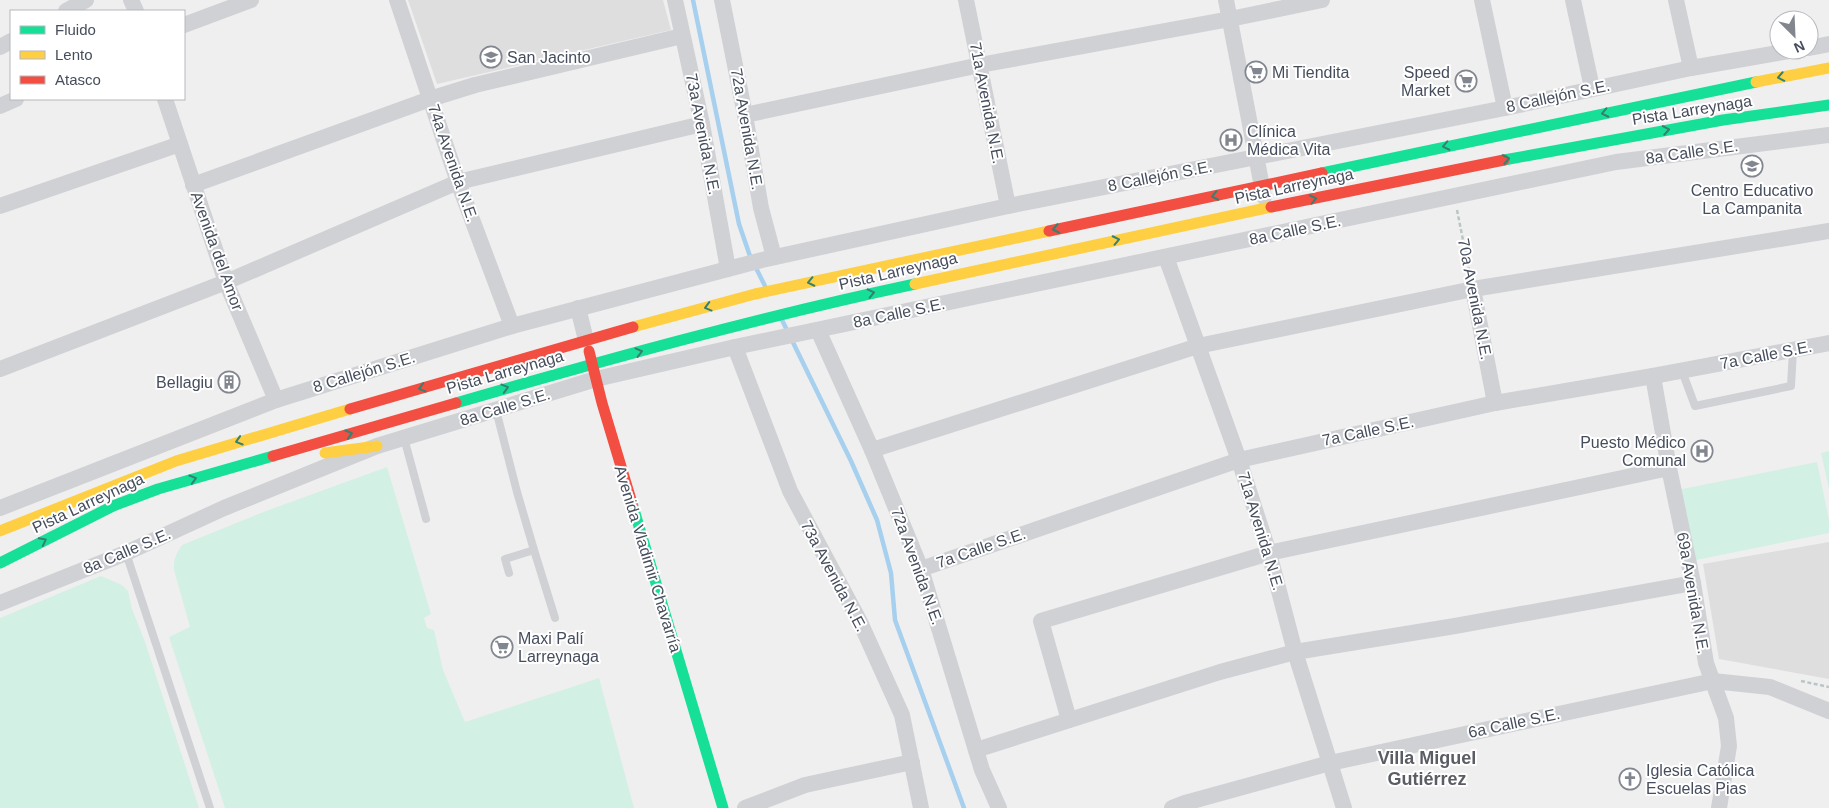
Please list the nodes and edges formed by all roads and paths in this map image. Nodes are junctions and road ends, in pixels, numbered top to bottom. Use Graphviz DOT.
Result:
graph roads {
  1 [pos="86,0"];
  2 [pos="251,0"];
  3 [pos="397,0"];
  4 [pos="675,0"];
  5 [pos="722,0"];
  6 [pos="966,0"];
  7 [pos="1226,0"];
  8 [pos="1322,0"];
  9 [pos="1482,0"];
  10 [pos="1573,0"];
  11 [pos="1676,0"];
  12 [pos="68,10"];
  13 [pos="1230,19"];
  14 [pos="185,25"];
  15 [pos="682,36"];
  16 [pos="1769,54"];
  17 [pos="980,65"];
  18 [pos="1690,68"];
  19 [pos="1829,68"];
  20 [pos="1592,88"];
  21 [pos="430,98"];
  22 [pos="14,100"];
  23 [pos="165,100"];
  24 [pos="1829,105"];
  25 [pos="0,106"];
  26 [pos="1505,108"];
  27 [pos="745,115"];
  28 [pos="702,124"];
  29 [pos="1829,135"];
  30 [pos="180,144"];
  31 [pos="1257,157"];
  32 [pos="458,182"];
  33 [pos="193,184"];
  34 [pos="1262,185"];
  35 [pos="1454,195"];
  36 [pos="0,206"];
  37 [pos="1008,206"];
  38 [pos="1265,208"];
  39 [pos="1829,231"];
  40 [pos="1166,257"];
  41 [pos="766,259"];
  42 [pos="733,268"];
  43 [pos="226,282"];
  44 [pos="1473,289"];
  45 [pos="578,308"];
  46 [pos="512,326"];
  47 [pos="811,331"];
  48 [pos="586,340"];
  49 [pos="1829,343"];
  50 [pos="1198,346"];
  51 [pos="734,347"];
  52 [pos="1793,350"];
  53 [pos="0,369"];
  54 [pos="594,371"];
  55 [pos="1682,371"];
  56 [pos="1653,376"];
  57 [pos="276,400"];
  58 [pos="1495,403"];
  59 [pos="496,410"];
  60 [pos="404,438"];
  61 [pos="377,446"];
  62 [pos="872,450"];
  63 [pos="1239,460"];
  64 [pos="249,464"];
  65 [pos="1669,468"];
  66 [pos="0,508"];
  67 [pos="426,519"];
  68 [pos="0,531"];
  69 [pos="534,550"];
  70 [pos="1269,552"];
  71 [pos="126,553"];
  72 [pos="0,563"];
  73 [pos="921,569"];
  74 [pos="509,574"];
  75 [pos="1693,583"];
  76 [pos="0,603"];
  77 [pos="555,618"];
  78 [pos="1296,652"];
  79 [pos="1714,681"];
  80 [pos="1829,711"];
  81 [pos="1070,720"];
  82 [pos="976,750"];
  83 [pos="912,762"];
  84 [pos="1330,762"];
  85 [pos="210,808"];
  86 [pos="722,808"];
  87 [pos="745,808"];
  88 [pos="921,808"];
  89 [pos="999,808"];
  90 [pos="1172,808"];
  91 [pos="1344,808"];
  92 [pos="1719,808"];
  1 -- 12 [label="street"];
  2 -- 14 [label="street"];
  3 -- 21 [label="street, 74a Avenida N.E."];
  4 -- 15 [label="street, 73a Avenida N.E."];
  5 -- 27 [label="street, 72a Avenida N.E."];
  6 -- 17 [label="street, 71a Avenida N.E."];
  7 -- 13 [label="street"];
  8 -- 13 [label="street"];
  9 -- 26 [label="street"];
  10 -- 20 [label="street"];
  11 -- 18 [label="street"];
  13 -- 17 [label="street"];
  13 -- 31 [label="street"];
  15 -- 21 [label="street"];
  15 -- 28 [label="street, 73a Avenida N.E."];
  16 -- 18 [label="street, 8 Callejón S.E."];
  17 -- 27 [label="street"];
  17 -- 37 [label="street, 71a Avenida N.E."];
  18 -- 20 [label="street, 8 Callejón S.E."];
  19 -- 34 [label="main road, Pista Larreynaga, one-way"];
  20 -- 26 [label="street, 8 Callejón S.E."];
  21 -- 32 [label="street, 74a Avenida N.E."];
  21 -- 33 [label="street"];
  22 -- 25 [label="street"];
  23 -- 30 [label="street, Avenida del Amor"];
  38 -- 24 [label="main road, Pista Larreynaga, one-way"];
  26 -- 31 [label="street, 8 Callejón S.E."];
  27 -- 41 [label="street, 72a Avenida N.E."];
  28 -- 32 [label="street"];
  28 -- 42 [label="street, 73a Avenida N.E."];
  29 -- 35 [label="street, 8a Calle S.E."];
  30 -- 33 [label="street, Avenida del Amor"];
  30 -- 36 [label="street"];
  31 -- 34 [label="street"];
  31 -- 37 [label="street, 8 Callejón S.E."];
  32 -- 43 [label="street"];
  32 -- 46 [label="street, 74a Avenida N.E."];
  33 -- 43 [label="street, Avenida del Amor"];
  34 -- 38 [label="street"];
  34 -- 48 [label="main road, Pista Larreynaga, one-way"];
  35 -- 40 [label="street, 8a Calle S.E."];
  35 -- 44 [label="path, 70a Avenida N.E."];
  37 -- 41 [label="street, 8 Callejón S.E."];
  54 -- 38 [label="main road, Pista Larreynaga, one-way"];
  39 -- 44 [label="street"];
  40 -- 47 [label="street, 8a Calle S.E."];
  40 -- 50 [label="street, 71a Avenida N.E."];
  41 -- 42 [label="street, 8 Callejón S.E."];
  42 -- 45 [label="street, 8 Callejón S.E."];
  43 -- 53 [label="street"];
  43 -- 57 [label="street, Avenida del Amor"];
  44 -- 50 [label="street"];
  44 -- 58 [label="street, 70a Avenida N.E."];
  45 -- 46 [label="street, 8 Callejón S.E."];
  45 -- 48 [label="street, Avenida Vladimir Chavarría"];
  46 -- 57 [label="street, 8 Callejón S.E."];
  47 -- 51 [label="street, 8a Calle S.E."];
  47 -- 62 [label="street, 72a Avenida N.E."];
  48 -- 54 [label="main road, Avenida Vladimir Chavarría"];
  48 -- 68 [label="main road, Pista Larreynaga, one-way"];
  49 -- 52 [label="street, 7a Calle S.E."];
  50 -- 62 [label="street"];
  50 -- 63 [label="street, 71a Avenida N.E."];
  51 -- 54 [label="street, 8a Calle S.E."];
  51 -- 83 [label="street, 73a Avenida N.E."];
  52 -- 55 [label="street, 7a Calle S.E."];
  52 -- 55 [label="lane"];
  54 -- 59 [label="street, 8a Calle S.E."];
  64 -- 54 [label="main road, Pista Larreynaga, one-way"];
  54 -- 86 [label="main road, Avenida Vladimir Chavarría"];
  55 -- 56 [label="street, 7a Calle S.E."];
  56 -- 58 [label="street, 7a Calle S.E."];
  56 -- 65 [label="street, 69a Avenida N.E."];
  57 -- 66 [label="street, 8 Callejón S.E."];
  58 -- 63 [label="street, 7a Calle S.E."];
  59 -- 60 [label="street, 8a Calle S.E."];
  59 -- 69 [label="lane"];
  60 -- 61 [label="street, 8a Calle S.E."];
  60 -- 67 [label="lane"];
  61 -- 64 [label="main road"];
  61 -- 71 [label="street, 8a Calle S.E."];
  62 -- 73 [label="street, 72a Avenida N.E."];
  63 -- 70 [label="street, 71a Avenida N.E."];
  63 -- 73 [label="street, 7a Calle S.E."];
  72 -- 64 [label="main road, Pista Larreynaga, one-way"];
  65 -- 70 [label="street"];
  65 -- 75 [label="street, 69a Avenida N.E."];
  69 -- 74 [label="lane"];
  69 -- 77 [label="lane"];
  70 -- 78 [label="street, 71a Avenida N.E."];
  70 -- 81 [label="street"];
  71 -- 76 [label="street, 8a Calle S.E."];
  71 -- 85 [label="lane"];
  73 -- 82 [label="street, 72a Avenida N.E."];
  75 -- 78 [label="street"];
  75 -- 79 [label="street, 69a Avenida N.E."];
  78 -- 81 [label="street"];
  78 -- 84 [label="street, 71a Avenida N.E."];
  79 -- 80 [label="street, 6a Calle S.E."];
  79 -- 84 [label="street, 6a Calle S.E."];
  79 -- 92 [label="street, 69a Avenida N.E."];
  81 -- 82 [label="street"];
  82 -- 89 [label="street, 72a Avenida N.E."];
  83 -- 87 [label="street"];
  83 -- 88 [label="street, 73a Avenida N.E."];
  84 -- 90 [label="street, 6a Calle S.E."];
  84 -- 91 [label="street, 71a Avenida N.E."];
}
